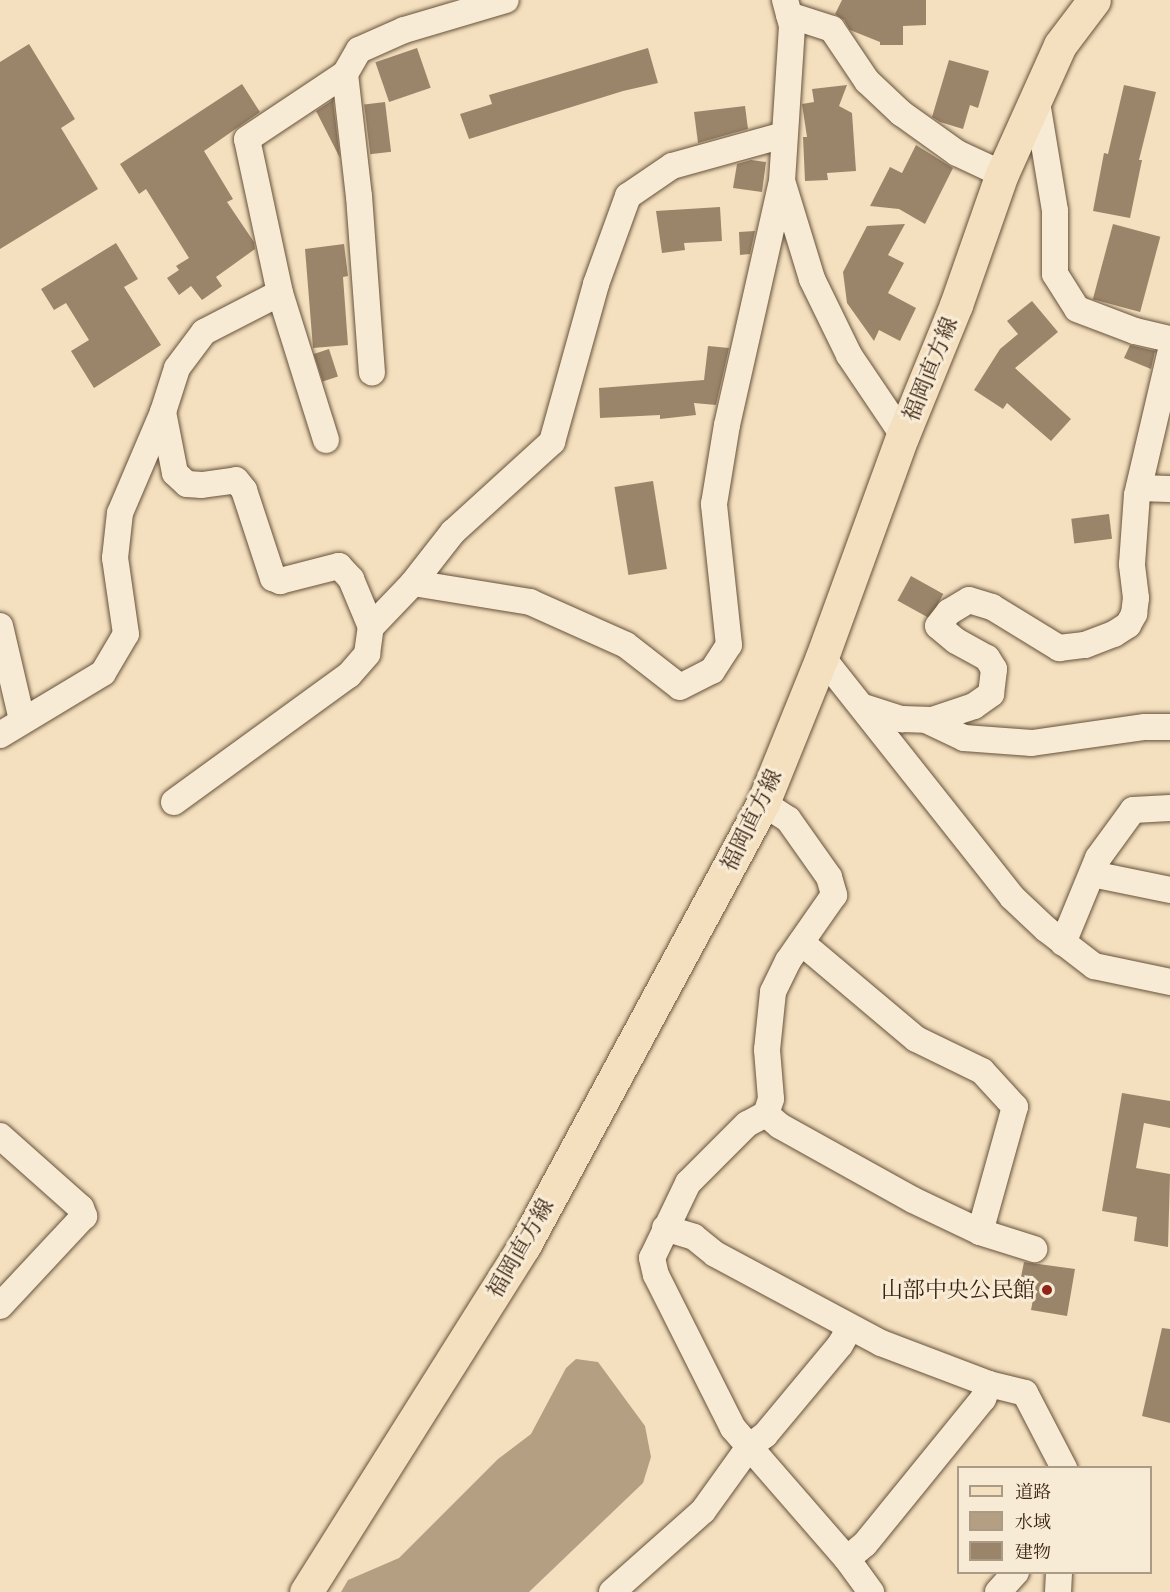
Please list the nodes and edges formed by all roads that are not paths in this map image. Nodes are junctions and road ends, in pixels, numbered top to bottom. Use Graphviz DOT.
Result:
graph roads {
  1 [pos="506,0"];
  2 [pos="1094,0"];
  3 [pos="463,5"];
  4 [pos="787,8"];
  5 [pos="345,74"];
  6 [pos="1036,96"];
  7 [pos="784,135"];
  8 [pos="1002,174"];
  9 [pos="782,181"];
  10 [pos="280,293"];
  11 [pos="1170,339"];
  12 [pos="1170,354"];
  13 [pos="372,373"];
  14 [pos="164,412"];
  15 [pos="903,435"];
  16 [pos="326,440"];
  17 [pos="1139,488"];
  18 [pos="1170,489"];
  19 [pos="413,583"];
  20 [pos="0,626"];
  21 [pos="370,627"];
  22 [pos="822,657"];
  23 [pos="864,707"];
  24 [pos="22,720"];
  25 [pos="926,720"];
  26 [pos="1170,727"];
  27 [pos="0,735"];
  28 [pos="174,802"];
  29 [pos="763,803"];
  30 [pos="1170,807"];
  31 [pos="1092,874"];
  32 [pos="1170,890"];
  33 [pos="801,942"];
  34 [pos="1063,943"];
  35 [pos="1170,982"];
  36 [pos="766,1114"];
  37 [pos="0,1136"];
  38 [pos="665,1228"];
  39 [pos="980,1232"];
  40 [pos="1034,1249"];
  41 [pos="0,1306"];
  42 [pos="850,1328"];
  43 [pos="989,1384"];
  44 [pos="749,1447"];
  45 [pos="1063,1466"];
  46 [pos="1014,1574"];
  47 [pos="1059,1574"];
  48 [pos="856,1580"];
  49 [pos="306,1592"];
  50 [pos="612,1592"];
  51 [pos="998,1592"];
  52 [pos="1058,1592"];
  1 -- 3 [label="street"];
  2 -- 6 [label="main road, 福岡直方線"];
  3 -- 5 [label="street"];
  4 -- 7 [label="street"];
  4 -- 8 [label="street"];
  5 -- 10 [label="street"];
  5 -- 13 [label="street"];
  6 -- 8 [label="main road, 福岡直方線"];
  6 -- 11 [label="street"];
  7 -- 9 [label="street"];
  7 -- 19 [label="street"];
  8 -- 15 [label="main road, 福岡直方線"];
  9 -- 15 [label="street"];
  9 -- 19 [label="street"];
  10 -- 14 [label="street"];
  10 -- 16 [label="street"];
  12 -- 17 [label="street"];
  14 -- 21 [label="street"];
  14 -- 24 [label="street"];
  15 -- 22 [label="main road, 福岡直方線"];
  17 -- 18 [label="street"];
  17 -- 25 [label="street"];
  19 -- 21 [label="street"];
  20 -- 24 [label="street"];
  21 -- 28 [label="street"];
  22 -- 23 [label="street"];
  22 -- 29 [label="main road, 福岡直方線"];
  23 -- 25 [label="street"];
  23 -- 34 [label="street"];
  24 -- 27 [label="street"];
  25 -- 26 [label="street"];
  29 -- 33 [label="street"];
  29 -- 49 [label="main road, 福岡直方線"];
  30 -- 31 [label="street"];
  31 -- 32 [label="street"];
  31 -- 34 [label="street"];
  33 -- 36 [label="street"];
  33 -- 39 [label="street"];
  34 -- 35 [label="street"];
  36 -- 38 [label="street"];
  36 -- 39 [label="street"];
  37 -- 41 [label="street"];
  38 -- 42 [label="street"];
  38 -- 44 [label="street"];
  39 -- 40 [label="street"];
  42 -- 43 [label="street"];
  42 -- 44 [label="street"];
  43 -- 45 [label="street"];
  43 -- 48 [label="street"];
  44 -- 48 [label="street"];
  44 -- 50 [label="street"];
  46 -- 51 [label="street"];
  47 -- 52 [label="street"];
}
